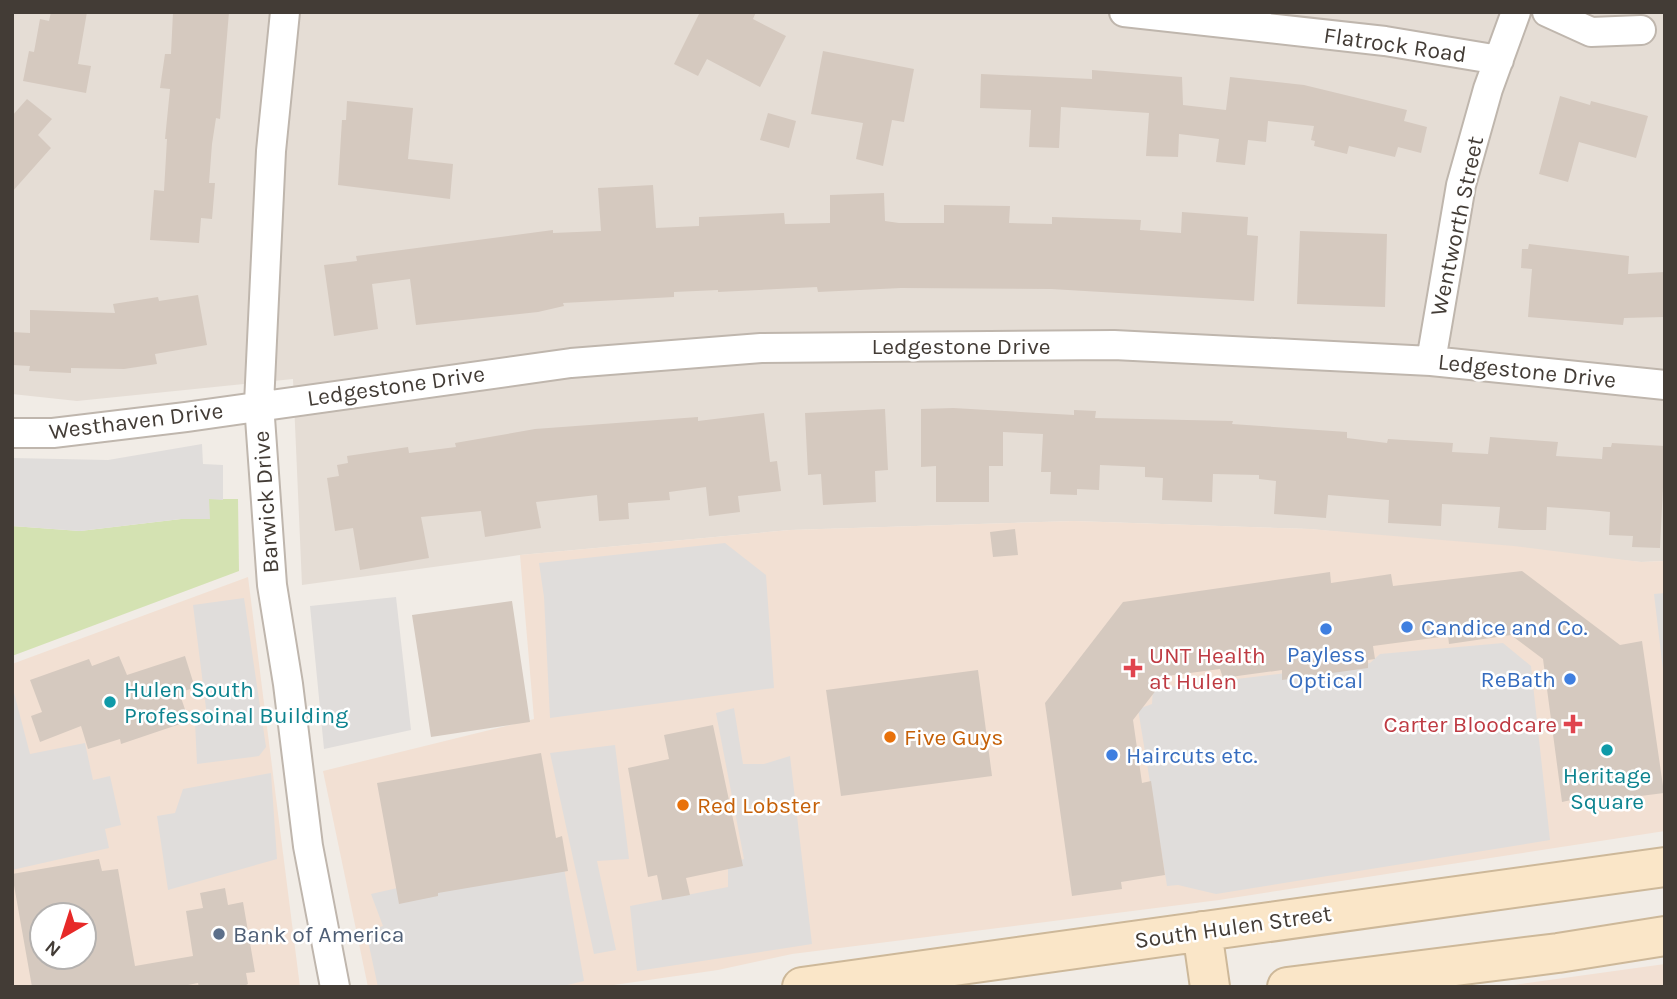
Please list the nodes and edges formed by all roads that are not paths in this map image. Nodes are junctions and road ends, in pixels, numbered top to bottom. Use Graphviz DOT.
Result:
graph roads {
  1 [pos="285,12"];
  2 [pos="1124,12"];
  3 [pos="1516,12"];
  4 [pos="1547,12"];
  5 [pos="1641,30"];
  6 [pos="1499,60"];
  7 [pos="1431,361"];
  8 [pos="1665,385"];
  9 [pos="259,404"];
  10 [pos="12,433"];
  11 [pos="1665,867"];
  12 [pos="1202,931"];
  13 [pos="1665,936"];
  14 [pos="335,987"];
  15 [pos="802,987"];
  16 [pos="1210,987"];
  17 [pos="1287,987"];
  1 -- 9 [label="street, Barwick Drive"];
  2 -- 6 [label="street, Flatrock Road"];
  3 -- 6 [label="street, Wentworth Street"];
  4 -- 5 [label="street"];
  6 -- 7 [label="street, Wentworth Street"];
  7 -- 8 [label="street, Ledgestone Drive"];
  7 -- 9 [label="street, Ledgestone Drive"];
  9 -- 10 [label="street, Westhaven Drive"];
  9 -- 14 [label="street, Barwick Drive"];
  11 -- 12 [label="main road, South Hulen Street"];
  12 -- 15 [label="main road, South Hulen Street"];
  12 -- 16 [label="main road"];
  13 -- 17 [label="main road"];
}
